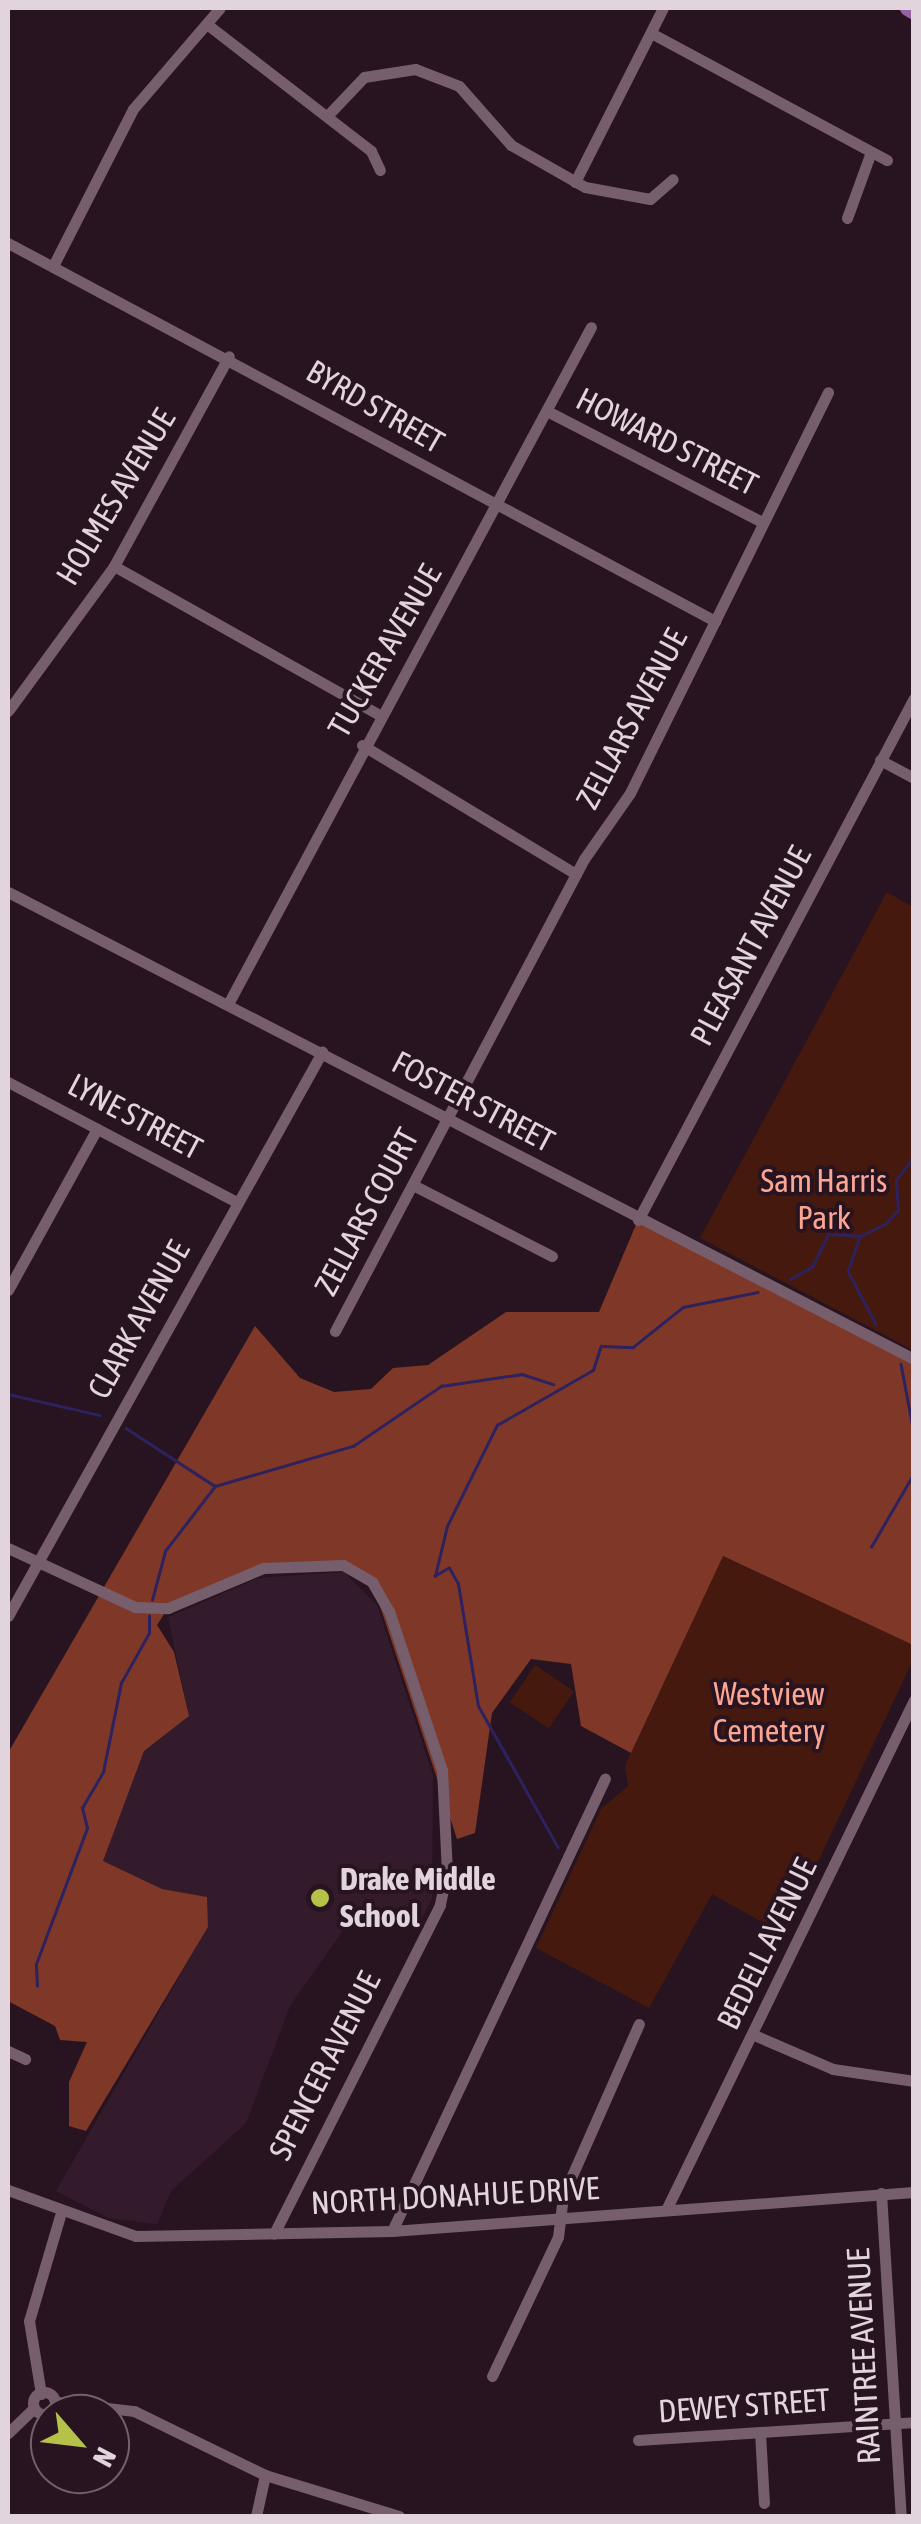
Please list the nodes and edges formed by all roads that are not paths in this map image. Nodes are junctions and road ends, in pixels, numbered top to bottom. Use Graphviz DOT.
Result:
graph roads {
  1 [pos="220,8"];
  2 [pos="662,8"];
  3 [pos="907,8"];
  4 [pos="914,12"];
  5 [pos="208,25"];
  6 [pos="651,33"];
  7 [pos="328,115"];
  8 [pos="871,152"];
  9 [pos="886,160"];
  10 [pos="380,170"];
  11 [pos="673,179"];
  12 [pos="576,182"];
  13 [pos="847,218"];
  14 [pos="8,243"];
  15 [pos="53,266"];
  16 [pos="591,327"];
  17 [pos="229,356"];
  18 [pos="828,392"];
  19 [pos="547,411"];
  20 [pos="498,508"];
  21 [pos="762,522"];
  22 [pos="114,566"];
  23 [pos="715,620"];
  24 [pos="914,698"];
  25 [pos="8,710"];
  26 [pos="380,715"];
  27 [pos="362,745"];
  28 [pos="880,760"];
  29 [pos="914,778"];
  30 [pos="576,874"];
  31 [pos="8,892"];
  32 [pos="228,1004"];
  33 [pos="322,1052"];
  34 [pos="8,1082"];
  35 [pos="448,1118"];
  36 [pos="97,1129"];
  37 [pos="413,1185"];
  38 [pos="236,1202"];
  39 [pos="638,1220"];
  40 [pos="552,1256"];
  41 [pos="8,1290"];
  42 [pos="335,1331"];
  43 [pos="914,1359"];
  44 [pos="8,1548"];
  45 [pos="36,1563"];
  46 [pos="8,1616"];
  47 [pos="914,1700"];
  48 [pos="605,1779"];
  49 [pos="639,2024"];
  50 [pos="754,2035"];
  51 [pos="8,2051"];
  52 [pos="25,2060"];
  53 [pos="914,2082"];
  54 [pos="8,2190"];
  55 [pos="914,2192"];
  56 [pos="881,2193"];
  57 [pos="666,2210"];
  58 [pos="60,2216"];
  59 [pos="559,2217"];
  60 [pos="392,2231"];
  61 [pos="274,2233"];
  62 [pos="492,2376"];
  63 [pos="41,2394"];
  64 [pos="30,2411"];
  65 [pos="130,2411"];
  66 [pos="914,2422"];
  67 [pos="896,2423"];
  68 [pos="760,2432"];
  69 [pos="8,2433"];
  70 [pos="638,2440"];
  71 [pos="265,2475"];
  72 [pos="764,2503"];
  73 [pos="256,2516"];
  74 [pos="398,2516"];
  75 [pos="901,2516"];
  1 -- 5 [label="street"];
  2 -- 6 [label="street"];
  3 -- 4 [label="main road"];
  5 -- 7 [label="street"];
  5 -- 15 [label="street"];
  6 -- 8 [label="street"];
  6 -- 12 [label="street"];
  7 -- 10 [label="street"];
  7 -- 12 [label="street"];
  8 -- 9 [label="street"];
  8 -- 13 [label="street"];
  11 -- 12 [label="street"];
  14 -- 15 [label="street, BYRD STREET"];
  15 -- 17 [label="street, BYRD STREET"];
  16 -- 19 [label="street, TUCKER AVENUE"];
  17 -- 20 [label="street, BYRD STREET"];
  17 -- 22 [label="street, HOLMES AVENUE"];
  18 -- 21 [label="street, ZELLARS AVENUE"];
  19 -- 20 [label="street, TUCKER AVENUE"];
  19 -- 21 [label="street, HOWARD STREET"];
  20 -- 23 [label="street, BYRD STREET"];
  20 -- 26 [label="street, TUCKER AVENUE"];
  21 -- 23 [label="street, ZELLARS AVENUE"];
  22 -- 25 [label="street, HOLMES AVENUE"];
  22 -- 26 [label="street"];
  23 -- 30 [label="street, ZELLARS AVENUE"];
  24 -- 28 [label="street, PLEASANT AVENUE"];
  26 -- 27 [label="street, TUCKER AVENUE"];
  27 -- 30 [label="street"];
  27 -- 32 [label="street, TUCKER AVENUE"];
  28 -- 29 [label="street"];
  28 -- 39 [label="street, PLEASANT AVENUE"];
  30 -- 35 [label="street, ZELLARS AVENUE"];
  31 -- 32 [label="street, FOSTER STREET"];
  32 -- 33 [label="street, FOSTER STREET"];
  33 -- 35 [label="street, FOSTER STREET"];
  33 -- 38 [label="street, CLARK AVENUE"];
  34 -- 36 [label="street, LYNE STREET"];
  35 -- 37 [label="street, ZELLARS COURT"];
  35 -- 39 [label="street, FOSTER STREET"];
  36 -- 38 [label="street, LYNE STREET"];
  36 -- 41 [label="street"];
  37 -- 40 [label="street"];
  37 -- 42 [label="street, ZELLARS COURT"];
  38 -- 45 [label="street, CLARK AVENUE"];
  39 -- 43 [label="street, FOSTER STREET"];
  44 -- 45 [label="street, SPENCER AVENUE"];
  45 -- 46 [label="street, CLARK AVENUE"];
  45 -- 61 [label="street, SPENCER AVENUE"];
  47 -- 50 [label="street, BEDELL AVENUE"];
  48 -- 60 [label="street"];
  49 -- 59 [label="street"];
  50 -- 53 [label="street"];
  50 -- 57 [label="street, BEDELL AVENUE"];
  51 -- 52 [label="street"];
  54 -- 58 [label="street, NORTH DONAHUE DRIVE"];
  55 -- 56 [label="street, NORTH DONAHUE DRIVE"];
  56 -- 57 [label="street, NORTH DONAHUE DRIVE"];
  56 -- 67 [label="street, RAINTREE AVENUE"];
  57 -- 59 [label="street, NORTH DONAHUE DRIVE"];
  58 -- 61 [label="street, NORTH DONAHUE DRIVE"];
  58 -- 63 [label="street"];
  59 -- 60 [label="street, NORTH DONAHUE DRIVE"];
  59 -- 62 [label="street"];
  60 -- 61 [label="street, NORTH DONAHUE DRIVE"];
  64 -- 69 [label="street"];
  65 -- 71 [label="street"];
  66 -- 67 [label="street, DEWEY STREET"];
  67 -- 68 [label="street, DEWEY STREET"];
  67 -- 75 [label="street, RAINTREE AVENUE"];
  68 -- 70 [label="street, DEWEY STREET"];
  68 -- 72 [label="street"];
  71 -- 73 [label="street"];
  71 -- 74 [label="street"];
}
